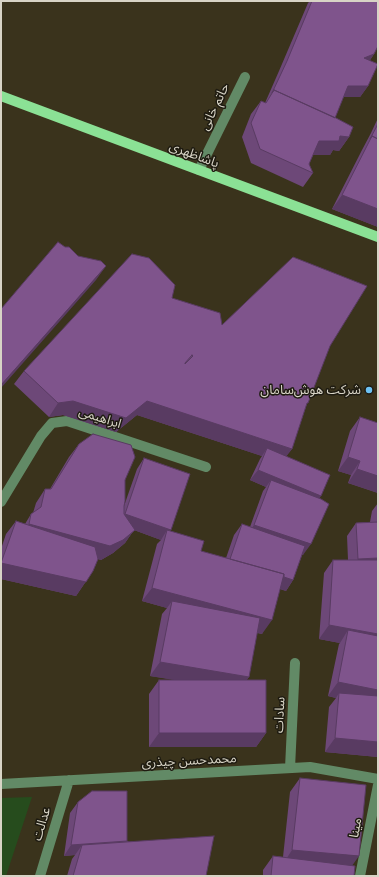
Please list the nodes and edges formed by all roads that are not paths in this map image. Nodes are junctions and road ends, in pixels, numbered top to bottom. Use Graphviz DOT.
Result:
graph roads {
  1 [pos="244,77"];
  2 [pos="1,96"];
  3 [pos="199,170"];
  4 [pos="378,237"];
  5 [pos="206,467"];
  6 [pos="1,502"];
  7 [pos="295,663"];
  8 [pos="290,768"];
  9 [pos="378,779"];
  10 [pos="69,780"];
  11 [pos="1,784"];
  12 [pos="378,785"];
  13 [pos="40,876"];
  14 [pos="360,876"];
  1 -- 3 [label="street, حاتم خانی"];
  2 -- 3 [label="main road, پاشاظهری"];
  3 -- 4 [label="main road, پاشاظهری"];
  5 -- 6 [label="street, ابراهیمی"];
  7 -- 8 [label="street, سادات"];
  8 -- 9 [label="street, محمدحسن چیذری"];
  8 -- 10 [label="street, محمدحسن چیذری"];
  10 -- 11 [label="street, محمدحسن چیذری"];
  10 -- 13 [label="street, عدالت"];
  12 -- 14 [label="street, مینا"];
}
